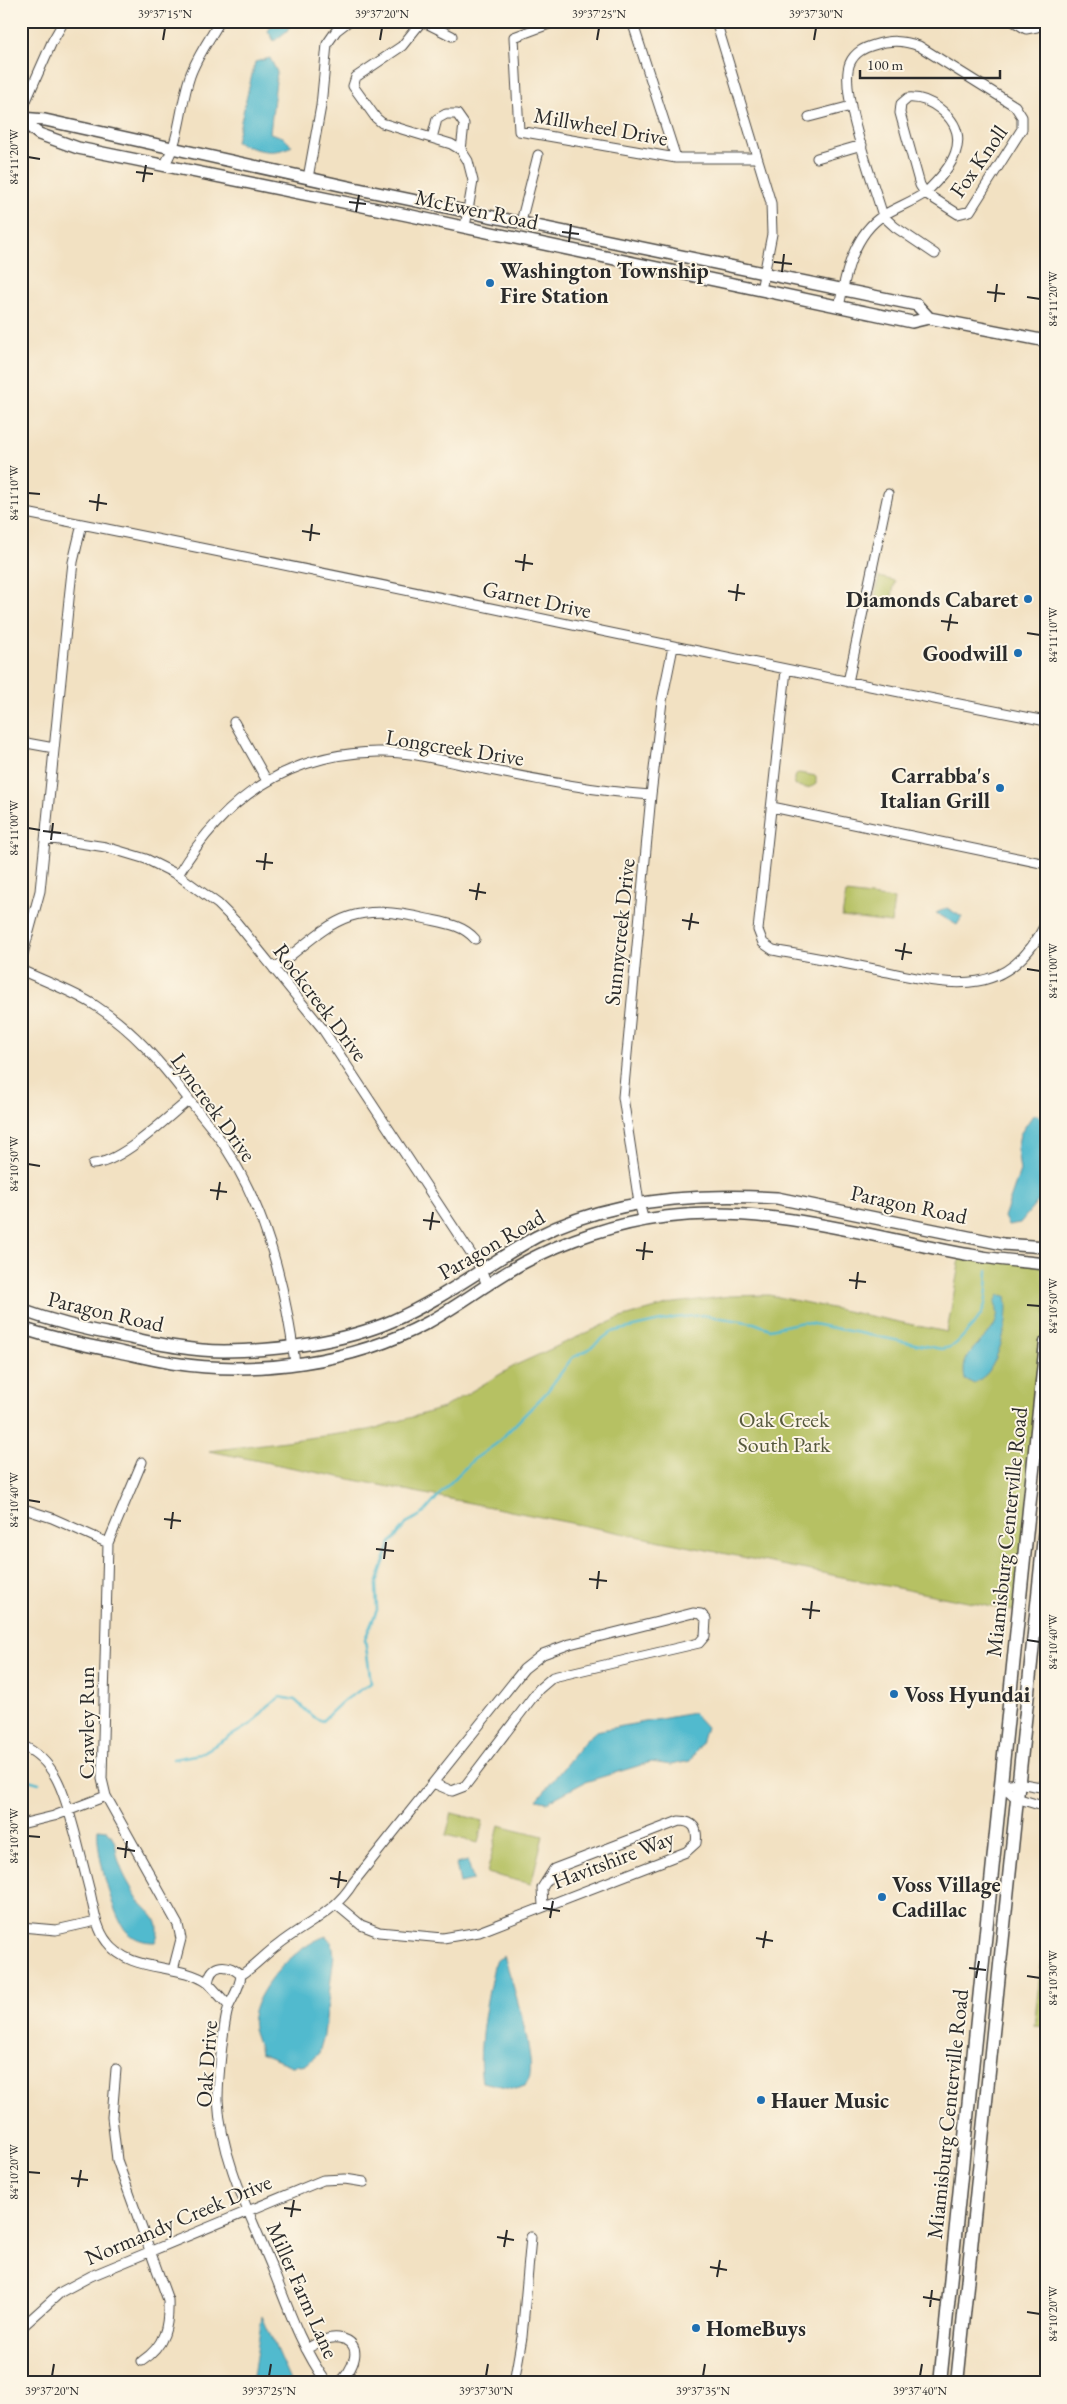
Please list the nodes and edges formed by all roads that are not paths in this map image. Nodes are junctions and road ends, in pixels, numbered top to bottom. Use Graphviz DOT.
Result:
graph roads {
  1 [pos="64,21"];
  2 [pos="220,21"];
  3 [pos="349,21"];
  4 [pos="422,21"];
  5 [pos="557,21"];
  6 [pos="632,21"];
  7 [pos="716,21"];
  8 [pos="1013,21"];
  9 [pos="1040,21"];
  10 [pos="452,36"];
  11 [pos="851,106"];
  12 [pos="21,112"];
  13 [pos="809,116"];
  14 [pos="21,119"];
  15 [pos="432,138"];
  16 [pos="862,145"];
  17 [pos="174,149"];
  18 [pos="461,150"];
  19 [pos="538,155"];
  20 [pos="676,158"];
  21 [pos="757,158"];
  22 [pos="817,158"];
  23 [pos="164,164"];
  24 [pos="308,178"];
  25 [pos="925,193"];
  26 [pos="468,211"];
  27 [pos="883,216"];
  28 [pos="521,222"];
  29 [pos="465,227"];
  30 [pos="935,254"];
  31 [pos="764,273"];
  32 [pos="761,290"];
  33 [pos="842,291"];
  34 [pos="839,307"];
  35 [pos="929,318"];
  36 [pos="1046,342"];
  37 [pos="888,494"];
  38 [pos="21,512"];
  39 [pos="82,524"];
  40 [pos="673,647"];
  41 [pos="786,670"];
  42 [pos="848,682"];
  43 [pos="1046,721"];
  44 [pos="234,722"];
  45 [pos="21,742"];
  46 [pos="54,748"];
  47 [pos="267,781"];
  48 [pos="651,795"];
  49 [pos="772,807"];
  50 [pos="46,838"];
  51 [pos="1046,864"];
  52 [pos="178,875"];
  53 [pos="1046,924"];
  54 [pos="475,939"];
  55 [pos="21,961"];
  56 [pos="274,969"];
  57 [pos="21,970"];
  58 [pos="189,1100"];
  59 [pos="93,1164"];
  60 [pos="639,1203"];
  61 [pos="644,1221"];
  62 [pos="1046,1247"];
  63 [pos="1046,1264"];
  64 [pos="481,1269"];
  65 [pos="487,1286"];
  66 [pos="21,1310"];
  67 [pos="21,1328"];
  68 [pos="1046,1342"];
  69 [pos="293,1345"];
  70 [pos="295,1363"];
  71 [pos="142,1462"];
  72 [pos="1033,1476"];
  73 [pos="1046,1477"];
  74 [pos="21,1508"];
  75 [pos="1046,1517"];
  76 [pos="108,1543"];
  77 [pos="21,1746"];
  78 [pos="433,1783"];
  79 [pos="1018,1783"];
  80 [pos="1002,1785"];
  81 [pos="1046,1788"];
  82 [pos="106,1796"];
  83 [pos="1016,1798"];
  84 [pos="1046,1807"];
  85 [pos="68,1809"];
  86 [pos="21,1824"];
  87 [pos="337,1905"];
  88 [pos="543,1906"];
  89 [pos="96,1921"];
  90 [pos="21,1927"];
  91 [pos="984,1958"];
  92 [pos="1000,1960"];
  93 [pos="173,1970"];
  94 [pos="241,1975"];
  95 [pos="208,1983"];
  96 [pos="229,2006"];
  97 [pos="116,2069"];
  98 [pos="364,2182"];
  99 [pos="248,2210"];
  100 [pos="531,2237"];
  101 [pos="151,2250"];
  102 [pos="21,2328"];
  103 [pos="306,2349"];
  104 [pos="142,2361"];
  105 [pos="326,2383"];
  106 [pos="339,2383"];
  107 [pos="514,2383"];
  108 [pos="940,2383"];
  109 [pos="957,2383"];
  1 -- 12 [label="street"];
  2 -- 17 [label="street"];
  3 -- 24 [label="street"];
  4 -- 10 [label="street"];
  4 -- 15 [label="street"];
  5 -- 20 [label="street, Millwheel Drive"];
  6 -- 20 [label="street"];
  7 -- 21 [label="street"];
  8 -- 9 [label="street"];
  11 -- 13 [label="street"];
  11 -- 16 [label="street, Fox Knoll"];
  11 -- 25 [label="street, Fox Knoll"];
  14 -- 17 [label="street, McEwen Road"];
  14 -- 23 [label="street, McEwen Road"];
  15 -- 18 [label="street"];
  15 -- 18 [label="street"];
  16 -- 22 [label="street"];
  16 -- 27 [label="street, Fox Knoll"];
  17 -- 23 [label="street"];
  17 -- 24 [label="street, McEwen Road"];
  18 -- 26 [label="street"];
  19 -- 28 [label="street"];
  20 -- 21 [label="street, Millwheel Drive"];
  21 -- 31 [label="street"];
  23 -- 29 [label="street, McEwen Road"];
  24 -- 26 [label="street, McEwen Road"];
  25 -- 25 [label="street, Fox Knoll"];
  25 -- 27 [label="street, Fox Knoll"];
  26 -- 28 [label="street, McEwen Road"];
  26 -- 29 [label="street"];
  27 -- 30 [label="street"];
  27 -- 33 [label="street"];
  28 -- 31 [label="street, McEwen Road"];
  29 -- 32 [label="street, McEwen Road"];
  31 -- 32 [label="street"];
  31 -- 33 [label="street, McEwen Road"];
  32 -- 34 [label="street, McEwen Road"];
  33 -- 34 [label="street"];
  33 -- 35 [label="street, McEwen Road"];
  34 -- 35 [label="street, McEwen Road"];
  35 -- 36 [label="street, McEwen Road"];
  37 -- 42 [label="street"];
  38 -- 39 [label="street, Garnet Drive"];
  39 -- 40 [label="street, Garnet Drive"];
  39 -- 46 [label="street"];
  40 -- 41 [label="street, Garnet Drive"];
  40 -- 48 [label="street, Sunnycreek Drive"];
  41 -- 42 [label="street, Garnet Drive"];
  41 -- 49 [label="street"];
  42 -- 43 [label="street, Garnet Drive"];
  44 -- 47 [label="street"];
  45 -- 46 [label="street"];
  46 -- 50 [label="street"];
  47 -- 48 [label="street, Longcreek Drive"];
  47 -- 52 [label="street, Longcreek Drive"];
  48 -- 60 [label="street, Sunnycreek Drive"];
  49 -- 51 [label="street"];
  49 -- 53 [label="street"];
  50 -- 52 [label="street, Rockcreek Drive"];
  50 -- 55 [label="street"];
  52 -- 56 [label="street, Rockcreek Drive"];
  54 -- 56 [label="street"];
  56 -- 64 [label="street, Rockcreek Drive"];
  57 -- 58 [label="street, Lyncreek Drive"];
  58 -- 59 [label="street"];
  58 -- 69 [label="street, Lyncreek Drive"];
  60 -- 61 [label="street, Sunnycreek Drive"];
  60 -- 62 [label="street, Paragon Road"];
  60 -- 64 [label="street, Paragon Road"];
  61 -- 63 [label="street, Paragon Road"];
  61 -- 65 [label="street, Paragon Road"];
  64 -- 65 [label="street, Rockcreek Drive"];
  64 -- 69 [label="street, Paragon Road"];
  65 -- 70 [label="street, Paragon Road"];
  66 -- 69 [label="street, Paragon Road"];
  67 -- 70 [label="street, Paragon Road"];
  68 -- 72 [label="main road, Miamisburg Centerville Road"];
  69 -- 70 [label="street, Lyncreek Drive"];
  71 -- 76 [label="street, Crawley Run"];
  72 -- 73 [label="main road"];
  72 -- 80 [label="main road, Miamisburg Centerville Road"];
  74 -- 76 [label="street"];
  75 -- 79 [label="main road, Miamisburg Centerville Road"];
  76 -- 82 [label="street, Crawley Run"];
  77 -- 85 [label="street"];
  78 -- 78 [label="street"];
  78 -- 87 [label="street"];
  79 -- 80 [label="street"];
  79 -- 81 [label="street"];
  79 -- 83 [label="main road, Miamisburg Centerville Road"];
  80 -- 83 [label="street"];
  80 -- 91 [label="main road, Miamisburg Centerville Road"];
  82 -- 85 [label="street"];
  82 -- 93 [label="street, Crawley Run"];
  83 -- 84 [label="street"];
  83 -- 92 [label="main road, Miamisburg Centerville Road"];
  85 -- 86 [label="street"];
  85 -- 89 [label="street"];
  87 -- 88 [label="street, Havitshire Way"];
  87 -- 94 [label="street"];
  88 -- 88 [label="street, Havitshire Way"];
  89 -- 90 [label="street"];
  89 -- 93 [label="street"];
  91 -- 92 [label="main road"];
  91 -- 108 [label="main road, Miamisburg Centerville Road"];
  92 -- 109 [label="main road, Miamisburg Centerville Road"];
  93 -- 95 [label="street"];
  94 -- 95 [label="street"];
  94 -- 96 [label="street, Oak Drive"];
  95 -- 96 [label="street, Oak Drive"];
  96 -- 99 [label="street, Oak Drive"];
  97 -- 101 [label="street"];
  98 -- 99 [label="street, Normandy Creek Drive"];
  99 -- 101 [label="street, Normandy Creek Drive"];
  99 -- 103 [label="street, Miller Farm Lane"];
  100 -- 107 [label="street"];
  101 -- 102 [label="street, Normandy Creek Drive"];
  101 -- 104 [label="street"];
  103 -- 105 [label="street, Miller Farm Lane"];
  103 -- 106 [label="street"];
}
